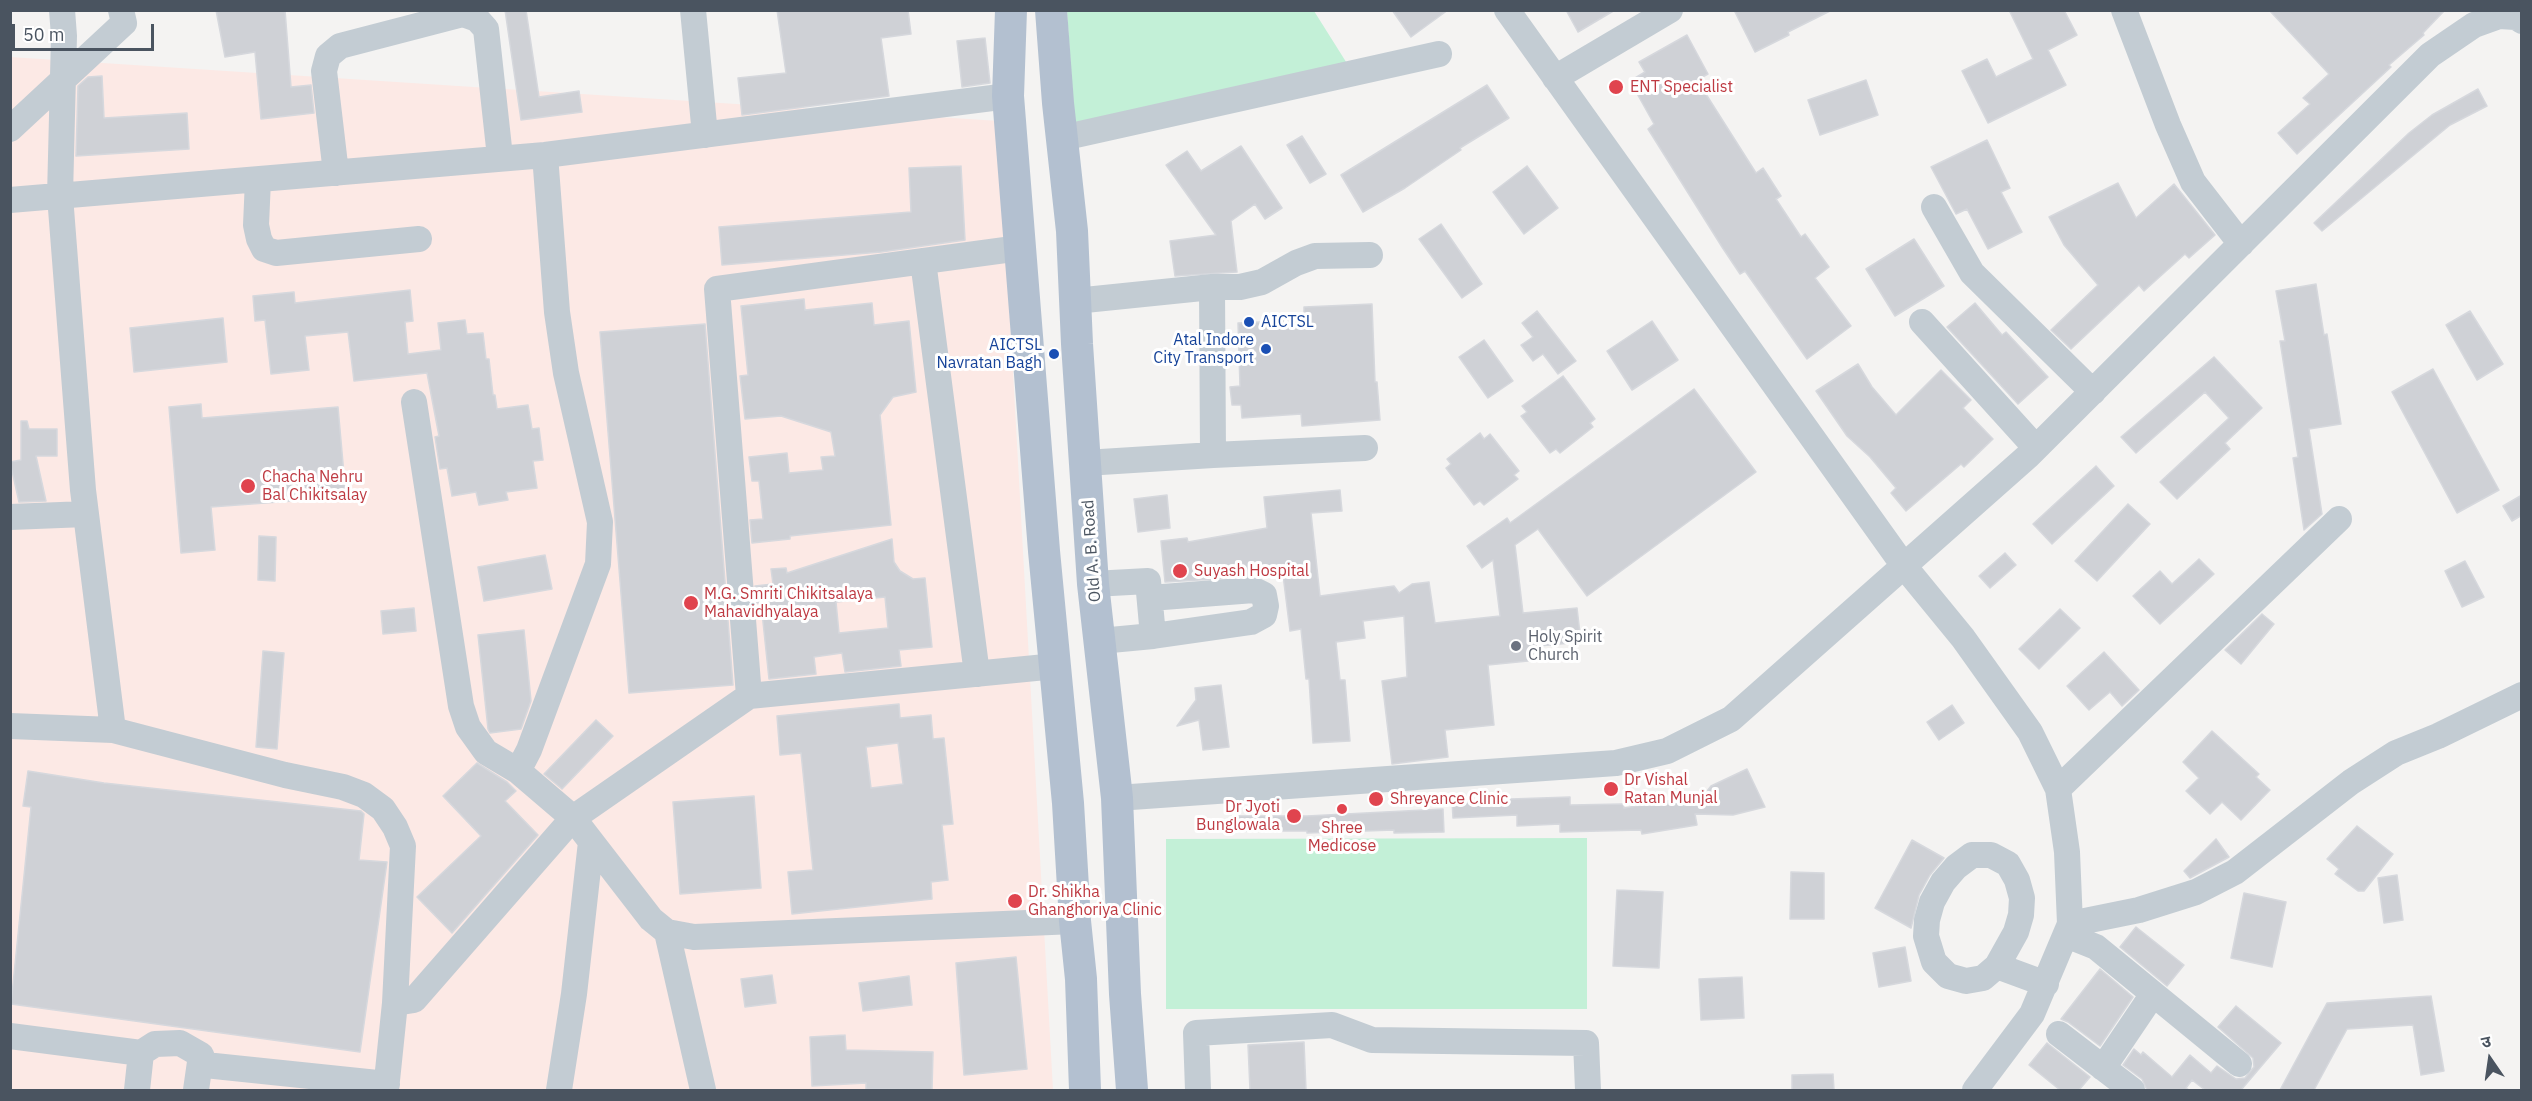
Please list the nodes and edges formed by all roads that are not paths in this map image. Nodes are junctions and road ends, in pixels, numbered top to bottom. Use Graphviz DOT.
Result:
graph roads {
  1 [pos="62,10"];
  2 [pos="121,10"];
  3 [pos="693,10"];
  4 [pos="1011,10"];
  5 [pos="1051,10"];
  6 [pos="1507,10"];
  7 [pos="1670,10"];
  8 [pos="2124,10"];
  9 [pos="2480,18"];
  10 [pos="2522,21"];
  11 [pos="1439,54"];
  12 [pos="63,78"];
  13 [pos="1555,78"];
  14 [pos="1008,96"];
  15 [pos="10,129"];
  16 [pos="705,135"];
  17 [pos="1062,138"];
  18 [pos="545,155"];
  19 [pos="500,157"];
  20 [pos="336,173"];
  21 [pos="258,180"];
  22 [pos="60,196"];
  23 [pos="10,200"];
  24 [pos="1934,207"];
  25 [pos="419,239"];
  26 [pos="2241,244"];
  27 [pos="1020,248"];
  28 [pos="1370,255"];
  29 [pos="923,261"];
  30 [pos="1212,287"];
  31 [pos="1075,301"];
  32 [pos="1923,322"];
  33 [pos="2092,392"];
  34 [pos="414,402"];
  35 [pos="1365,448"];
  36 [pos="2036,448"];
  37 [pos="1213,455"];
  38 [pos="1085,463"];
  39 [pos="86,514"];
  40 [pos="10,517"];
  41 [pos="2339,519"];
  42 [pos="1904,566"];
  43 [pos="1093,584"];
  44 [pos="1150,598"];
  45 [pos="1153,636"];
  46 [pos="1100,641"];
  47 [pos="1056,666"];
  48 [pos="977,674"];
  49 [pos="2522,695"];
  50 [pos="749,696"];
  51 [pos="10,726"];
  52 [pos="113,730"];
  53 [pos="518,771"];
  54 [pos="2058,789"];
  55 [pos="1117,798"];
  56 [pos="573,818"];
  57 [pos="591,842"];
  58 [pos="1075,921"];
  59 [pos="2068,929"];
  60 [pos="667,932"];
  61 [pos="1997,966"];
  62 [pos="2046,984"];
  63 [pos="2153,994"];
  64 [pos="396,1004"];
  65 [pos="2059,1034"];
  66 [pos="10,1036"];
  67 [pos="141,1053"];
  68 [pos="201,1055"];
  69 [pos="2240,1064"];
  70 [pos="2103,1068"];
  71 [pos="387,1087"];
  72 [pos="137,1090"];
  73 [pos="196,1090"];
  74 [pos="559,1090"];
  75 [pos="703,1090"];
  76 [pos="1086,1090"];
  77 [pos="1132,1090"];
  78 [pos="1198,1090"];
  79 [pos="1588,1090"];
  80 [pos="1976,1090"];
  81 [pos="2132,1090"];
  1 -- 12 [label="street"];
  2 -- 12 [label="street"];
  3 -- 16 [label="street"];
  4 -- 14 [label="main road"];
  5 -- 17 [label="main road, Old A. B. Road"];
  6 -- 13 [label="street"];
  7 -- 13 [label="street"];
  8 -- 26 [label="street"];
  9 -- 10 [label="street"];
  9 -- 26 [label="street"];
  11 -- 17 [label="street"];
  12 -- 15 [label="street"];
  12 -- 22 [label="street"];
  13 -- 42 [label="street"];
  14 -- 16 [label="street"];
  14 -- 27 [label="main road"];
  16 -- 18 [label="street"];
  17 -- 31 [label="main road, Old A. B. Road"];
  18 -- 19 [label="street"];
  18 -- 53 [label="street"];
  19 -- 20 [label="street"];
  19 -- 20 [label="street"];
  20 -- 21 [label="street"];
  21 -- 22 [label="street"];
  21 -- 25 [label="street"];
  22 -- 23 [label="street"];
  22 -- 39 [label="street"];
  24 -- 33 [label="street"];
  26 -- 33 [label="street"];
  27 -- 29 [label="street"];
  27 -- 47 [label="main road"];
  28 -- 30 [label="street"];
  29 -- 48 [label="street"];
  29 -- 50 [label="street"];
  30 -- 31 [label="street"];
  30 -- 37 [label="street"];
  31 -- 38 [label="main road, Old A. B. Road"];
  32 -- 36 [label="street"];
  33 -- 36 [label="street"];
  34 -- 53 [label="street"];
  35 -- 37 [label="street"];
  36 -- 42 [label="street"];
  37 -- 38 [label="street"];
  38 -- 43 [label="main road, Old A. B. Road"];
  39 -- 40 [label="street"];
  39 -- 52 [label="street"];
  41 -- 54 [label="street"];
  42 -- 54 [label="street"];
  42 -- 55 [label="street"];
  43 -- 44 [label="street"];
  43 -- 46 [label="main road, Old A. B. Road"];
  44 -- 45 [label="street"];
  44 -- 45 [label="street"];
  45 -- 46 [label="street"];
  46 -- 55 [label="main road, Old A. B. Road"];
  47 -- 48 [label="street"];
  47 -- 58 [label="main road"];
  48 -- 50 [label="street"];
  49 -- 59 [label="street"];
  50 -- 56 [label="street"];
  51 -- 52 [label="street"];
  52 -- 64 [label="street"];
  53 -- 56 [label="street"];
  54 -- 59 [label="street"];
  55 -- 77 [label="main road, Old A. B. Road"];
  56 -- 57 [label="street"];
  56 -- 64 [label="street"];
  57 -- 60 [label="street"];
  57 -- 74 [label="street"];
  58 -- 60 [label="street"];
  58 -- 76 [label="main road"];
  59 -- 62 [label="street"];
  59 -- 63 [label="street"];
  60 -- 75 [label="street"];
  61 -- 61 [label="street"];
  61 -- 62 [label="street"];
  62 -- 80 [label="street"];
  63 -- 69 [label="street"];
  63 -- 70 [label="street"];
  64 -- 71 [label="street"];
  65 -- 70 [label="street"];
  66 -- 67 [label="street"];
  67 -- 68 [label="street"];
  67 -- 72 [label="street"];
  68 -- 71 [label="street"];
  68 -- 73 [label="street"];
  70 -- 81 [label="street"];
  78 -- 79 [label="street"];
}
